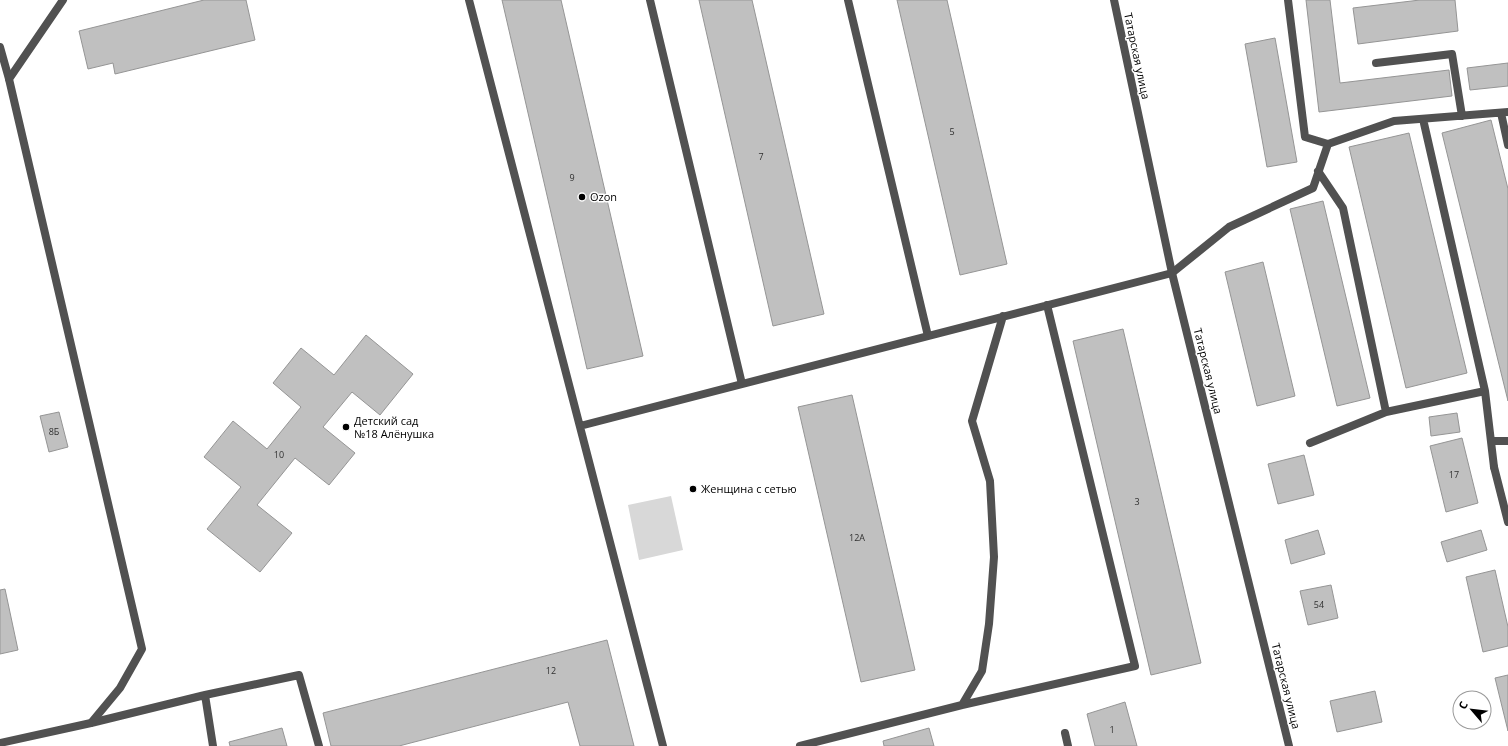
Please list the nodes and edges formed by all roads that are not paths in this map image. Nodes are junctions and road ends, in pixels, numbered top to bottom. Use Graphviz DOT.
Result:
graph roads {
  1 [pos="63,0"];
  2 [pos="469,0"];
  3 [pos="650,0"];
  4 [pos="848,0"];
  5 [pos="1114,0"];
  6 [pos="1288,0"];
  7 [pos="0,47"];
  8 [pos="1376,63"];
  9 [pos="9,79"];
  10 [pos="1504,113"];
  11 [pos="1462,116"];
  12 [pos="1423,119"];
  13 [pos="1328,144"];
  14 [pos="1508,144"];
  15 [pos="1318,171"];
  16 [pos="1172,273"];
  17 [pos="1047,305"];
  18 [pos="1003,316"];
  19 [pos="928,336"];
  20 [pos="742,384"];
  21 [pos="1485,391"];
  22 [pos="1386,412"];
  23 [pos="580,426"];
  24 [pos="1491,441"];
  25 [pos="1508,441"];
  26 [pos="1310,443"];
  27 [pos="1508,522"];
  28 [pos="205,695"];
  29 [pos="962,705"];
  30 [pos="91,723"];
  31 [pos="1065,733"];
  32 [pos="0,743"];
  33 [pos="213,746"];
  34 [pos="319,746"];
  35 [pos="663,746"];
  36 [pos="800,746"];
  37 [pos="1068,746"];
  38 [pos="1289,746"];
  1 -- 9 [label="street"];
  2 -- 23 [label="street"];
  3 -- 20 [label="street"];
  4 -- 19 [label="street"];
  5 -- 16 [label="street, Татарская улица"];
  6 -- 13 [label="street"];
  7 -- 9 [label="street"];
  8 -- 11 [label="street"];
  9 -- 30 [label="street"];
  10 -- 11 [label="street"];
  10 -- 14 [label="street"];
  11 -- 12 [label="street"];
  12 -- 13 [label="street"];
  12 -- 21 [label="street"];
  13 -- 15 [label="street"];
  15 -- 16 [label="street"];
  15 -- 22 [label="street"];
  16 -- 17 [label="street"];
  16 -- 38 [label="street, Татарская улица"];
  17 -- 18 [label="street"];
  17 -- 29 [label="street"];
  18 -- 19 [label="street"];
  18 -- 29 [label="street"];
  19 -- 20 [label="street"];
  20 -- 23 [label="street"];
  21 -- 22 [label="street"];
  21 -- 24 [label="street"];
  22 -- 26 [label="street"];
  23 -- 35 [label="street"];
  24 -- 25 [label="street"];
  24 -- 27 [label="street"];
  28 -- 30 [label="street"];
  28 -- 33 [label="street"];
  28 -- 34 [label="street"];
  29 -- 36 [label="street"];
  30 -- 32 [label="street"];
  31 -- 37 [label="street"];
}
